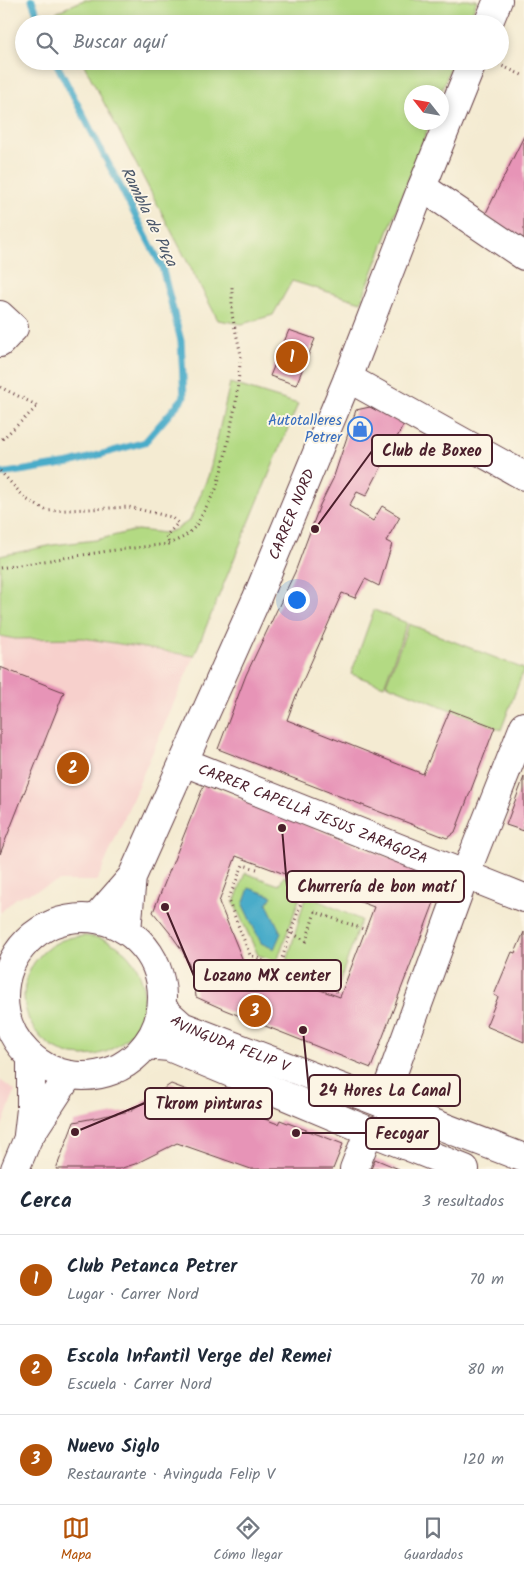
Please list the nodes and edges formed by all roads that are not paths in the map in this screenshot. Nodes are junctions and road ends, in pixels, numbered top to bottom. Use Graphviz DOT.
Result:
graph roads {
  1 [pos="498,0"];
  2 [pos="492,15"];
  3 [pos="469,70"];
  4 [pos="422,187"];
  5 [pos="524,256"];
  6 [pos="0,315"];
  7 [pos="0,343"];
  8 [pos="348,378"];
  9 [pos="524,476"];
  10 [pos="524,726"];
  11 [pos="184,762"];
  12 [pos="465,875"];
  13 [pos="132,877"];
  14 [pos="524,898"];
  15 [pos="96,918"];
  16 [pos="127,930"];
  17 [pos="9,952"];
  18 [pos="2,984"];
  19 [pos="162,1008"];
  20 [pos="146,1045"];
  21 [pos="31,1057"];
  22 [pos="69,1075"];
  23 [pos="382,1103"];
  24 [pos="369,1131"];
  25 [pos="28,1138"];
  26 [pos="524,1158"];
  27 [pos="15,1169"];
  28 [pos="354,1169"];
  29 [pos="465,1169"];
  1 -- 2 [label="street"];
  3 -- 4 [label="street, CARRER NORD"];
  4 -- 5 [label="street"];
  4 -- 8 [label="street, CARRER NORD"];
  6 -- 7 [label="street"];
  8 -- 9 [label="street"];
  8 -- 11 [label="street, CARRER NORD"];
  10 -- 12 [label="street"];
  11 -- 12 [label="street, CARRER CAPELLÀ JESUS ZARAGOZA"];
  11 -- 13 [label="street, CARRER NORD"];
  12 -- 14 [label="street, CARRER CAPELLÀ JESUS ZARAGOZA"];
  12 -- 23 [label="street"];
  13 -- 15 [label="street, CARRER NORD"];
  13 -- 16 [label="street, CARRER NORD"];
  15 -- 16 [label="street"];
  15 -- 17 [label="street"];
  16 -- 19 [label="street"];
  17 -- 18 [label="street"];
  18 -- 21 [label="street"];
  19 -- 20 [label="street"];
  19 -- 23 [label="street, AVINGUDA FELIP V"];
  20 -- 22 [label="street"];
  20 -- 24 [label="street, AVINGUDA FELIP V"];
  21 -- 22 [label="street"];
  21 -- 25 [label="street"];
  22 -- 25 [label="street"];
  23 -- 26 [label="street, AVINGUDA FELIP V"];
  24 -- 28 [label="street"];
  24 -- 29 [label="street, AVINGUDA FELIP V"];
  25 -- 27 [label="street"];
}
